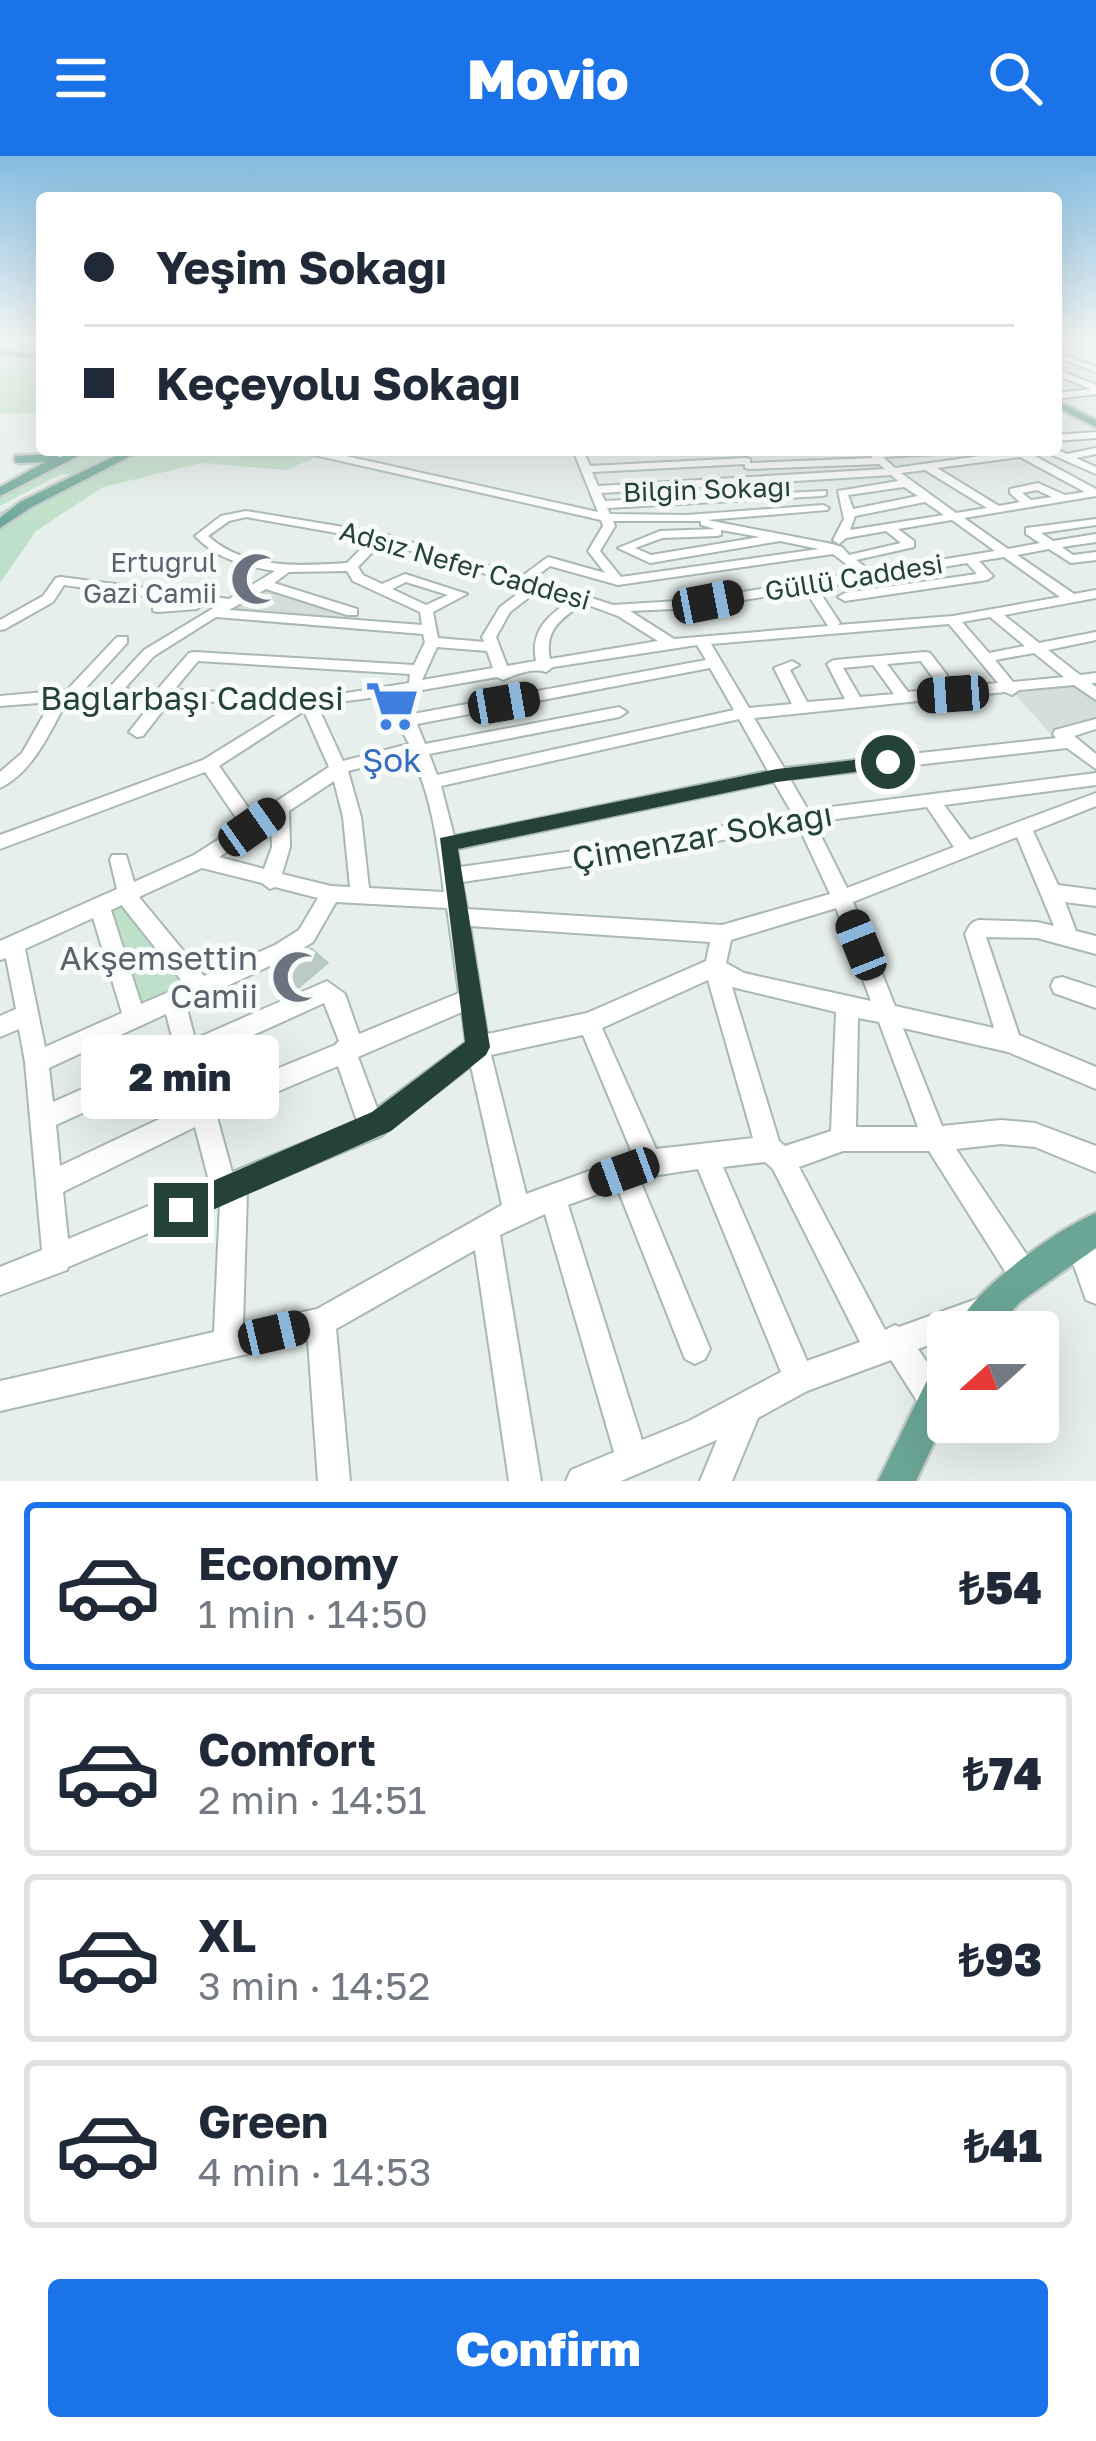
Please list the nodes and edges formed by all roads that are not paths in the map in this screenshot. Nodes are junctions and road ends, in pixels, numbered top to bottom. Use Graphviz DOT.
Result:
graph roads {
  1 [pos="1062,402"];
  2 [pos="1096,422"];
  3 [pos="1096,435"];
  4 [pos="1062,438"];
  5 [pos="36,451"];
  6 [pos="1094,453"];
  7 [pos="72,456"];
  8 [pos="124,456"];
  9 [pos="334,456"];
  10 [pos="583,456"];
  11 [pos="799,456"];
  12 [pos="865,456"];
  13 [pos="875,456"];
  14 [pos="960,456"];
  15 [pos="1004,456"];
  16 [pos="1027,456"];
  17 [pos="1061,456"];
  18 [pos="1065,458"];
  19 [pos="744,459"];
  20 [pos="805,463"];
  21 [pos="665,465"];
  22 [pos="927,466"];
  23 [pos="586,469"];
  24 [pos="45,470"];
  25 [pos="1096,471"];
  26 [pos="890,472"];
  27 [pos="817,478"];
  28 [pos="758,481"];
  29 [pos="906,483"];
  30 [pos="676,484"];
  31 [pos="593,490"];
  32 [pos="0,492"];
  33 [pos="822,493"];
  34 [pos="1096,493"];
  35 [pos="769,496"];
  36 [pos="927,498"];
  37 [pos="1063,499"];
  38 [pos="253,500"];
  39 [pos="685,500"];
  40 [pos="1029,504"];
  41 [pos="997,509"];
  42 [pos="601,511"];
  43 [pos="781,511"];
  44 [pos="850,513"];
  45 [pos="237,515"];
  46 [pos="956,516"];
  47 [pos="691,517"];
  48 [pos="1096,522"];
  49 [pos="0,524"];
  50 [pos="717,524"];
  51 [pos="813,525"];
  52 [pos="1064,527"];
  53 [pos="890,529"];
  54 [pos="380,537"];
  55 [pos="784,537"];
  56 [pos="1090,539"];
  57 [pos="728,544"];
  58 [pos="844,545"];
  59 [pos="1049,546"];
  60 [pos="879,551"];
  61 [pos="1006,553"];
  62 [pos="1096,556"];
  63 [pos="970,559"];
  64 [pos="745,564"];
  65 [pos="351,567"];
  66 [pos="922,567"];
  67 [pos="284,572"];
  68 [pos="868,575"];
  69 [pos="618,581"];
  70 [pos="530,583"];
  71 [pos="266,584"];
  72 [pos="942,584"];
  73 [pos="808,585"];
  74 [pos="382,590"];
  75 [pos="769,590"];
  76 [pos="1096,594"];
  77 [pos="844,597"];
  78 [pos="582,598"];
  79 [pos="1072,599"];
  80 [pos="215,607"];
  81 [pos="608,607"];
  82 [pos="158,608"];
  83 [pos="426,610"];
  84 [pos="352,611"];
  85 [pos="994,614"];
  86 [pos="953,620"];
  87 [pos="833,623"];
  88 [pos="0,626"];
  89 [pos="432,636"];
  90 [pos="1096,636"];
  91 [pos="701,639"];
  92 [pos="122,640"];
  93 [pos="671,643"];
  94 [pos="493,647"];
  95 [pos="1038,649"];
  96 [pos="985,658"];
  97 [pos="591,660"];
  98 [pos="877,660"];
  99 [pos="713,663"];
  100 [pos="792,664"];
  101 [pos="546,668"];
  102 [pos="420,670"];
  103 [pos="503,675"];
  104 [pos="1087,680"];
  105 [pos="604,686"];
  106 [pos="1012,690"];
  107 [pos="404,691"];
  108 [pos="68,693"];
  109 [pos="113,693"];
  110 [pos="165,693"];
  111 [pos="953,694"];
  112 [pos="1096,695"];
  113 [pos="904,697"];
  114 [pos="0,701"];
  115 [pos="854,701"];
  116 [pos="307,702"];
  117 [pos="801,706"];
  118 [pos="620,712"];
  119 [pos="741,714"];
  120 [pos="405,721"];
  121 [pos="1096,724"];
  122 [pos="137,732"];
  123 [pos="635,737"];
  124 [pos="1071,742"];
  125 [pos="416,750"];
  126 [pos="208,764"];
  127 [pos="1096,764"];
  128 [pos="342,767"];
  129 [pos="777,776"];
  130 [pos="1096,779"];
  131 [pos="0,782"];
  132 [pos="431,782"];
  133 [pos="930,799"];
  134 [pos="1096,799"];
  135 [pos="280,808"];
  136 [pos="802,817"];
  137 [pos="252,827"];
  138 [pos="1023,830"];
  139 [pos="0,842"];
  140 [pos="447,844"];
  141 [pos="967,850"];
  142 [pos="118,860"];
  143 [pos="201,860"];
  144 [pos="452,876"];
  145 [pos="270,880"];
  146 [pos="1051,892"];
  147 [pos="129,893"];
  148 [pos="331,894"];
  149 [pos="359,896"];
  150 [pos="842,898"];
  151 [pos="1096,898"];
  152 [pos="100,907"];
  153 [pos="455,908"];
  154 [pos="722,934"];
  155 [pos="1068,938"];
  156 [pos="1096,945"];
  157 [pos="7,948"];
  158 [pos="716,967"];
  159 [pos="1062,986"];
  160 [pos="200,988"];
  161 [pos="1096,998"];
  162 [pos="173,999"];
  163 [pos="470,999"];
  164 [pos="847,1005"];
  165 [pos="890,1014"];
  166 [pos="28,1015"];
  167 [pos="134,1016"];
  168 [pos="589,1023"];
  169 [pos="0,1027"];
  170 [pos="1010,1042"];
  171 [pos="478,1047"];
  172 [pos="348,1049"];
  173 [pos="189,1053"];
  174 [pos="37,1062"];
  175 [pos="1096,1078"];
  176 [pos="202,1111"];
  177 [pos="41,1119"];
  178 [pos="371,1127"];
  179 [pos="843,1139"];
  180 [pos="935,1139"];
  181 [pos="705,1155"];
  182 [pos="775,1155"];
  183 [pos="1096,1159"];
  184 [pos="636,1167"];
  185 [pos="49,1185"];
  186 [pos="229,1190"];
  187 [pos="553,1198"];
  188 [pos="517,1211"];
  189 [pos="486,1232"];
  190 [pos="1087,1234"];
  191 [pos="57,1260"];
  192 [pos="1024,1277"];
  193 [pos="0,1281"];
  194 [pos="1096,1290"];
  195 [pos="988,1311"];
  196 [pos="321,1322"];
  197 [pos="927,1334"];
  198 [pos="228,1344"];
  199 [pos="886,1344"];
  200 [pos="695,1349"];
  201 [pos="927,1376"];
  202 [pos="799,1378"];
  203 [pos="0,1396"];
  204 [pos="746,1409"];
  205 [pos="927,1417"];
  206 [pos="632,1460"];
  207 [pos="334,1481"];
  208 [pos="525,1481"];
  209 [pos="582,1481"];
  210 [pos="716,1481"];
  211 [pos="897,1481"];
  1 -- 2 [label="main road"];
  3 -- 4 [label="street"];
  5 -- 24 [label="main road"];
  6 -- 18 [label="street"];
  7 -- 24 [label="main road"];
  8 -- 49 [label="main road"];
  9 -- 42 [label="street"];
  10 -- 23 [label="street"];
  11 -- 20 [label="street"];
  12 -- 20 [label="street"];
  13 -- 26 [label="street"];
  14 -- 15 [label="street"];
  14 -- 22 [label="street"];
  16 -- 34 [label="street"];
  17 -- 18 [label="street"];
  18 -- 25 [label="street"];
  19 -- 20 [label="street"];
  19 -- 21 [label="street"];
  19 -- 28 [label="street"];
  20 -- 27 [label="street"];
  21 -- 23 [label="street"];
  21 -- 30 [label="street"];
  22 -- 26 [label="street"];
  22 -- 41 [label="street"];
  23 -- 31 [label="street"];
  24 -- 32 [label="main road"];
  26 -- 27 [label="street"];
  26 -- 29 [label="street"];
  27 -- 28 [label="street"];
  27 -- 33 [label="street"];
  28 -- 30 [label="street"];
  28 -- 35 [label="street"];
  29 -- 36 [label="street"];
  29 -- 44 [label="street"];
  30 -- 31 [label="street"];
  30 -- 39 [label="street"];
  31 -- 42 [label="street"];
  33 -- 35 [label="street"];
  33 -- 51 [label="street"];
  34 -- 37 [label="street"];
  35 -- 39 [label="street"];
  35 -- 43 [label="street"];
  36 -- 44 [label="street"];
  36 -- 46 [label="street"];
  37 -- 40 [label="street"];
  37 -- 40 [label="street"];
  38 -- 45 [label="street"];
  39 -- 42 [label="street"];
  39 -- 47 [label="street"];
  40 -- 41 [label="street"];
  41 -- 46 [label="street"];
  42 -- 47 [label="street, Bilgin Sokağı"];
  42 -- 69 [label="street"];
  43 -- 50 [label="street, Bilgin Sokağı"];
  43 -- 51 [label="street, Bilgin Sokağı"];
  44 -- 58 [label="street"];
  45 -- 54 [label="street, Adsız Nefer Caddesi"];
  45 -- 67 [label="street"];
  46 -- 53 [label="street"];
  46 -- 61 [label="street"];
  47 -- 50 [label="street, Bilgin Sokağı"];
  48 -- 52 [label="street"];
  50 -- 51 [label="street"];
  50 -- 55 [label="street"];
  50 -- 57 [label="street"];
  50 -- 57 [label="street"];
  51 -- 55 [label="street"];
  51 -- 58 [label="street"];
  52 -- 56 [label="street"];
  52 -- 59 [label="street"];
  53 -- 58 [label="street"];
  53 -- 60 [label="street"];
  54 -- 65 [label="street"];
  54 -- 70 [label="street, Adsız Nefer Caddesi"];
  55 -- 57 [label="street"];
  56 -- 59 [label="street, Güllü Caddesi"];
  57 -- 64 [label="street"];
  58 -- 60 [label="street"];
  58 -- 60 [label="street"];
  58 -- 64 [label="street"];
  58 -- 68 [label="street"];
  59 -- 61 [label="street, Güllü Caddesi"];
  59 -- 62 [label="street"];
  61 -- 63 [label="street, Güllü Caddesi"];
  61 -- 79 [label="street"];
  63 -- 66 [label="street, Güllü Caddesi"];
  63 -- 72 [label="street"];
  64 -- 69 [label="street"];
  64 -- 75 [label="street"];
  65 -- 67 [label="street"];
  65 -- 74 [label="street"];
  66 -- 68 [label="street, Güllü Caddesi"];
  66 -- 72 [label="street"];
  67 -- 71 [label="street"];
  68 -- 73 [label="street, Güllü Caddesi"];
  69 -- 70 [label="street"];
  69 -- 81 [label="street"];
  70 -- 78 [label="street, Adsız Nefer Caddesi"];
  70 -- 94 [label="street"];
  71 -- 80 [label="street"];
  71 -- 84 [label="street"];
  72 -- 77 [label="street"];
  73 -- 75 [label="street, Güllü Caddesi"];
  73 -- 87 [label="street"];
  74 -- 83 [label="street"];
  74 -- 83 [label="street"];
  75 -- 81 [label="street, Güllü Caddesi"];
  76 -- 79 [label="street, Bağlarbaşı Caddesi"];
  78 -- 81 [label="street, Adsız Nefer Caddesi"];
  78 -- 101 [label="street"];
  79 -- 85 [label="street, Bağlarbaşı Caddesi"];
  80 -- 82 [label="street"];
  80 -- 88 [label="street"];
  80 -- 89 [label="street"];
  80 -- 109 [label="street"];
  81 -- 93 [label="street, Adsız Nefer Caddesi"];
  83 -- 89 [label="street"];
  85 -- 86 [label="street, Bağlarbaşı Caddesi"];
  85 -- 95 [label="street"];
  86 -- 91 [label="street, Bağlarbaşı Caddesi"];
  86 -- 96 [label="street"];
  89 -- 94 [label="street"];
  89 -- 102 [label="street"];
  90 -- 95 [label="street"];
  91 -- 93 [label="street, Bağlarbaşı Caddesi"];
  91 -- 99 [label="street"];
  92 -- 108 [label="street"];
  93 -- 97 [label="street, Bağlarbaşı Caddesi"];
  94 -- 103 [label="street"];
  95 -- 96 [label="street"];
  95 -- 104 [label="street"];
  96 -- 106 [label="street"];
  97 -- 101 [label="street, Bağlarbaşı Caddesi"];
  97 -- 105 [label="street"];
  98 -- 111 [label="street"];
  98 -- 113 [label="street"];
  98 -- 115 [label="street"];
  99 -- 105 [label="street"];
  99 -- 119 [label="street"];
  100 -- 117 [label="street"];
  101 -- 103 [label="street, Bağlarbaşı Caddesi"];
  102 -- 107 [label="street"];
  102 -- 110 [label="street"];
  103 -- 107 [label="street, Bağlarbaşı Caddesi"];
  104 -- 106 [label="street"];
  104 -- 112 [label="street"];
  105 -- 118 [label="street"];
  105 -- 120 [label="street"];
  106 -- 111 [label="street"];
  107 -- 116 [label="street, Bağlarbaşı Caddesi"];
  107 -- 120 [label="street"];
  108 -- 109 [label="street, Bağlarbaşı Caddesi"];
  108 -- 114 [label="street, Bağlarbaşı Caddesi"];
  108 -- 131 [label="street"];
  109 -- 110 [label="street, Bağlarbaşı Caddesi"];
  110 -- 116 [label="street, Bağlarbaşı Caddesi"];
  110 -- 122 [label="street"];
  111 -- 113 [label="street"];
  113 -- 115 [label="street"];
  115 -- 117 [label="street"];
  116 -- 126 [label="street"];
  116 -- 128 [label="street"];
  117 -- 119 [label="street"];
  118 -- 123 [label="street"];
  118 -- 125 [label="street"];
  119 -- 123 [label="street"];
  119 -- 129 [label="street"];
  120 -- 125 [label="street"];
  121 -- 124 [label="street"];
  123 -- 132 [label="street"];
  124 -- 127 [label="street"];
  124 -- 129 [label="street"];
  125 -- 128 [label="street"];
  125 -- 132 [label="street"];
  126 -- 137 [label="street"];
  126 -- 139 [label="street"];
  128 -- 135 [label="street"];
  128 -- 149 [label="street"];
  129 -- 136 [label="street"];
  129 -- 140 [label="street"];
  130 -- 133 [label="street, Çimenzar Sokağı"];
  132 -- 140 [label="street"];
  133 -- 136 [label="street, Çimenzar Sokağı"];
  133 -- 141 [label="street"];
  134 -- 138 [label="street"];
  135 -- 137 [label="street"];
  135 -- 145 [label="street"];
  136 -- 144 [label="street, Çimenzar Sokağı"];
  136 -- 150 [label="street"];
  137 -- 143 [label="street"];
  138 -- 141 [label="street"];
  138 -- 146 [label="street"];
  140 -- 144 [label="street"];
  141 -- 150 [label="street"];
  142 -- 147 [label="street"];
  143 -- 145 [label="street"];
  143 -- 147 [label="street"];
  144 -- 153 [label="street"];
  145 -- 148 [label="street"];
  146 -- 151 [label="street"];
  146 -- 155 [label="street"];
  147 -- 152 [label="street"];
  147 -- 160 [label="street"];
  148 -- 149 [label="street"];
  148 -- 160 [label="street"];
  149 -- 153 [label="street"];
  150 -- 154 [label="street"];
  150 -- 165 [label="street"];
  152 -- 157 [label="street"];
  152 -- 167 [label="street"];
  153 -- 154 [label="street"];
  153 -- 163 [label="street"];
  154 -- 158 [label="street"];
  155 -- 156 [label="street"];
  155 -- 170 [label="street"];
  157 -- 166 [label="street"];
  158 -- 164 [label="street"];
  158 -- 168 [label="street"];
  158 -- 182 [label="street"];
  159 -- 161 [label="street"];
  160 -- 162 [label="street"];
  162 -- 167 [label="street"];
  162 -- 173 [label="street"];
  163 -- 171 [label="street"];
  163 -- 172 [label="street"];
  164 -- 165 [label="street"];
  164 -- 179 [label="street"];
  165 -- 170 [label="street"];
  165 -- 180 [label="street"];
  166 -- 169 [label="street"];
  166 -- 174 [label="street"];
  167 -- 174 [label="street"];
  168 -- 171 [label="street"];
  168 -- 184 [label="street"];
  170 -- 175 [label="street"];
  171 -- 178 [label="street"];
  171 -- 188 [label="street"];
  172 -- 173 [label="street"];
  172 -- 176 [label="street"];
  172 -- 178 [label="street"];
  173 -- 176 [label="street"];
  173 -- 177 [label="street"];
  174 -- 177 [label="street"];
  176 -- 185 [label="street"];
  176 -- 186 [label="street"];
  177 -- 185 [label="street"];
  178 -- 186 [label="street"];
  179 -- 180 [label="street"];
  179 -- 182 [label="street"];
  180 -- 183 [label="street"];
  180 -- 192 [label="street"];
  181 -- 182 [label="street"];
  181 -- 184 [label="street"];
  181 -- 202 [label="street"];
  182 -- 199 [label="street"];
  184 -- 187 [label="street"];
  184 -- 200 [label="street"];
  185 -- 191 [label="street"];
  186 -- 191 [label="street"];
  186 -- 198 [label="street"];
  187 -- 188 [label="street"];
  187 -- 206 [label="street"];
  188 -- 189 [label="street"];
  189 -- 196 [label="street"];
  189 -- 208 [label="street"];
  190 -- 192 [label="main road"];
  190 -- 194 [label="street"];
  191 -- 193 [label="street"];
  192 -- 195 [label="main road"];
  196 -- 198 [label="street"];
  196 -- 207 [label="street"];
  197 -- 199 [label="street"];
  198 -- 203 [label="street"];
  199 -- 201 [label="street"];
  199 -- 202 [label="street"];
  202 -- 204 [label="street"];
  204 -- 206 [label="street"];
  204 -- 210 [label="street"];
  205 -- 211 [label="main road"];
  206 -- 209 [label="street"];
}
